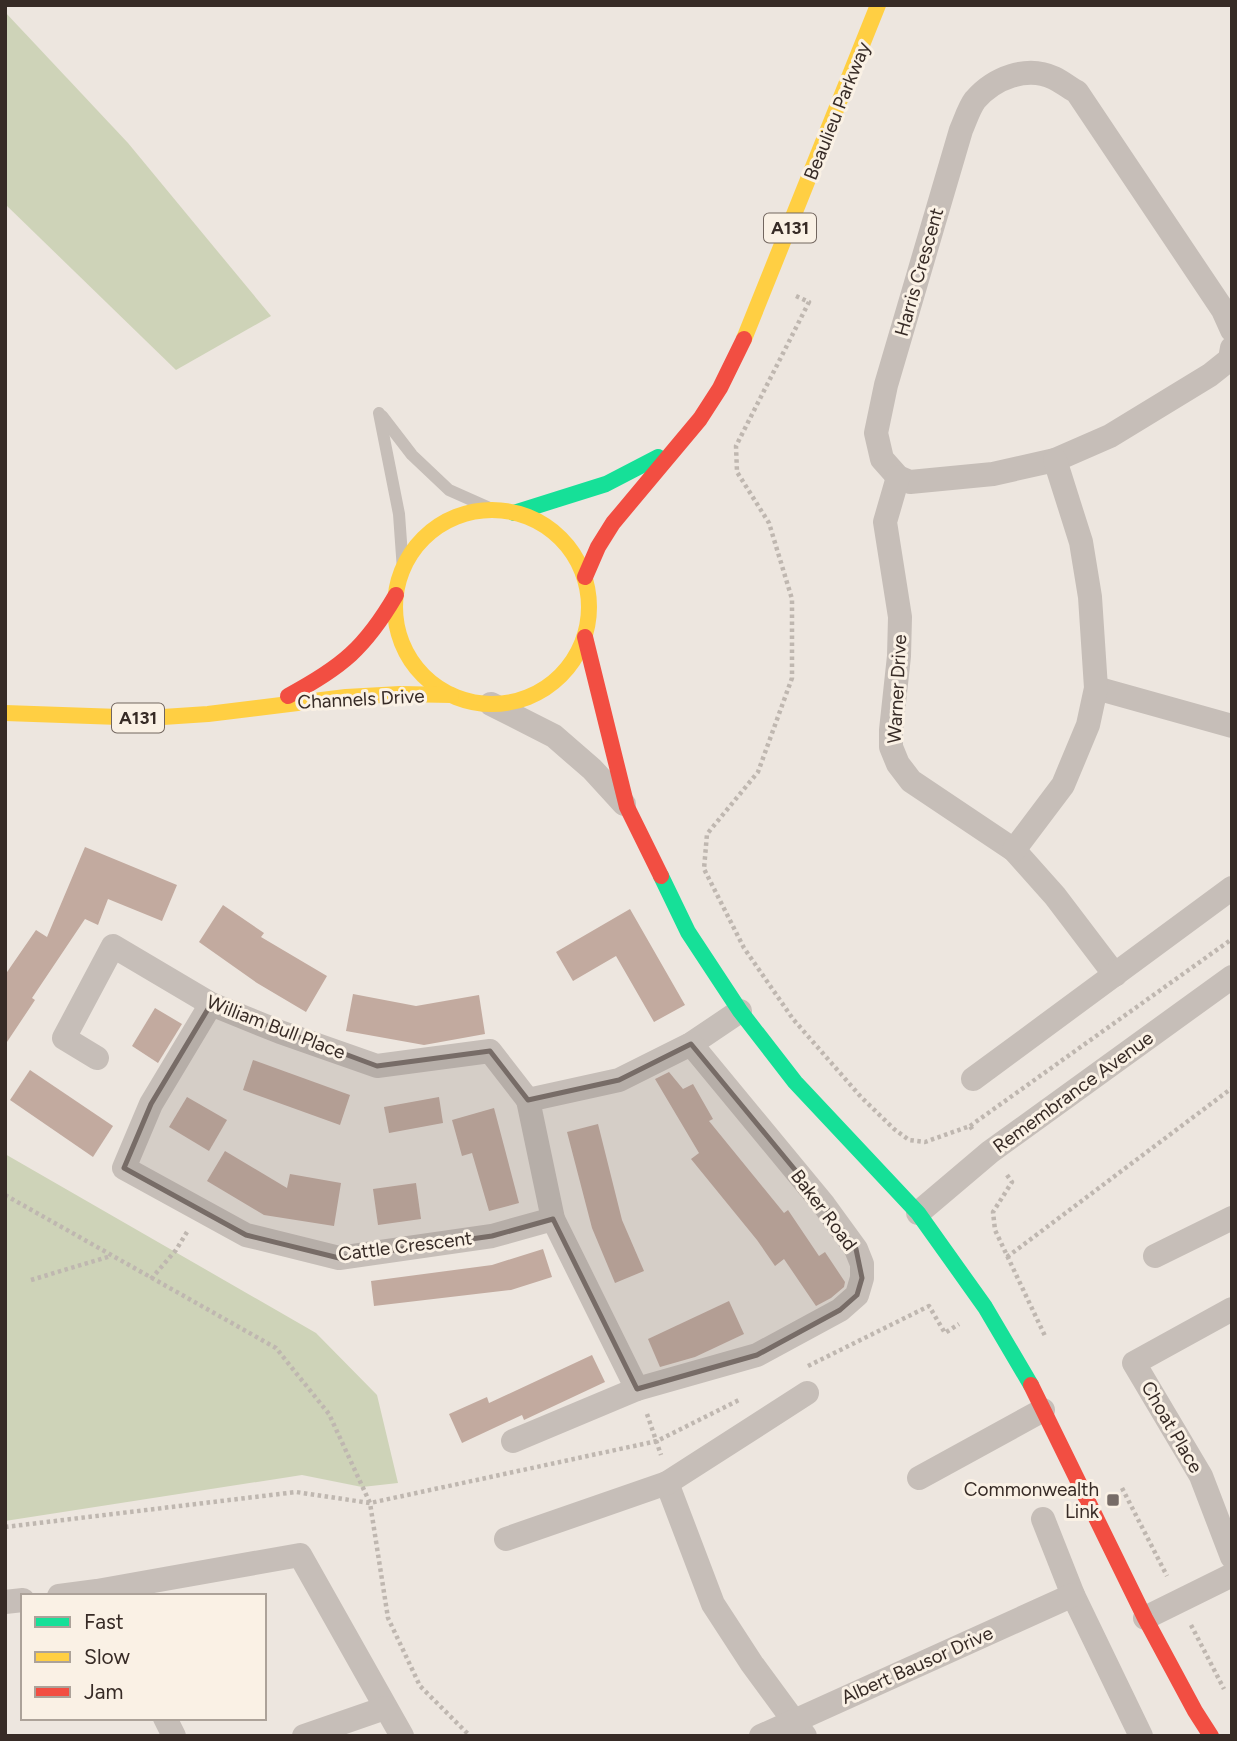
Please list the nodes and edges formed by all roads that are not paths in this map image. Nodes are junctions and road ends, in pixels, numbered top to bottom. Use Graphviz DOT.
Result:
graph roads {
  1 [pos="878,5"];
  2 [pos="1232,330"];
  3 [pos="1231,356"];
  4 [pos="683,440"];
  5 [pos="1055,460"];
  6 [pos="898,477"];
  7 [pos="494,510"];
  8 [pos="514,513"];
  9 [pos="402,570"];
  10 [pos="585,578"];
  11 [pos="396,594"];
  12 [pos="585,637"];
  13 [pos="1096,688"];
  14 [pos="451,695"];
  15 [pos="491,704"];
  16 [pos="271,705"];
  17 [pos="5,713"];
  18 [pos="1232,726"];
  19 [pos="627,807"];
  20 [pos="1014,850"];
  21 [pos="1232,888"];
  22 [pos="1115,975"];
  23 [pos="1232,977"];
  24 [pos="211,1004"];
  25 [pos="740,1011"];
  26 [pos="691,1044"];
  27 [pos="97,1058"];
  28 [pos="973,1079"];
  29 [pos="528,1100"];
  30 [pos="918,1213"];
  31 [pos="553,1219"];
  32 [pos="1232,1219"];
  33 [pos="1155,1256"];
  34 [pos="1232,1309"];
  35 [pos="638,1389"];
  36 [pos="807,1393"];
  37 [pos="1043,1410"];
  38 [pos="513,1441"];
  39 [pos="919,1478"];
  40 [pos="667,1483"];
  41 [pos="1043,1519"];
  42 [pos="506,1539"];
  43 [pos="1232,1557"];
  44 [pos="1232,1575"];
  45 [pos="98,1593"];
  46 [pos="1073,1595"];
  47 [pos="1145,1618"];
  48 [pos="385,1708"];
  49 [pos="166,1720"];
  50 [pos="799,1728"];
  51 [pos="174,1736"];
  52 [pos="304,1736"];
  53 [pos="402,1736"];
  54 [pos="761,1736"];
  55 [pos="1141,1736"];
  56 [pos="1212,1736"];
  1 -- 4 [label="main road, Beaulieu Parkway / A131"];
  2 -- 6 [label="street, Harris Crescent"];
  3 -- 5 [label="street"];
  4 -- 8 [label="main road, Beaulieu Parkway / A131"];
  4 -- 10 [label="main road, Beaulieu Parkway / A131"];
  5 -- 6 [label="street"];
  5 -- 13 [label="street"];
  6 -- 20 [label="street, Warner Drive"];
  7 -- 8 [label="main road"];
  7 -- 9 [label="main road"];
  7 -- 9 [label="lane"];
  8 -- 10 [label="main road"];
  9 -- 11 [label="main road"];
  10 -- 12 [label="main road"];
  11 -- 14 [label="main road"];
  11 -- 16 [label="main road, Channels Drive / A131"];
  12 -- 15 [label="main road"];
  12 -- 19 [label="main road"];
  13 -- 18 [label="street"];
  13 -- 20 [label="street"];
  14 -- 15 [label="main road"];
  14 -- 16 [label="main road, Channels Drive / A131"];
  15 -- 19 [label="street"];
  16 -- 17 [label="main road, Channels Drive / A131"];
  19 -- 25 [label="main road"];
  20 -- 22 [label="street, Warner Drive"];
  21 -- 22 [label="street"];
  22 -- 28 [label="street"];
  23 -- 30 [label="street, Remembrance Avenue"];
  24 -- 27 [label="street, William Bull Place"];
  24 -- 29 [label="street, William Bull Place"];
  24 -- 31 [label="street, Cattle Crescent"];
  25 -- 26 [label="street"];
  25 -- 30 [label="main road"];
  26 -- 29 [label="street"];
  26 -- 35 [label="street, Baker Road"];
  29 -- 31 [label="street"];
  30 -- 37 [label="main road"];
  31 -- 35 [label="street"];
  32 -- 33 [label="street"];
  34 -- 43 [label="street, Choat Place"];
  35 -- 38 [label="street, Baker Road"];
  36 -- 40 [label="street"];
  37 -- 39 [label="street"];
  37 -- 47 [label="main road"];
  40 -- 42 [label="street"];
  40 -- 50 [label="street"];
  41 -- 46 [label="street"];
  44 -- 47 [label="street"];
  45 -- 48 [label="street"];
  46 -- 50 [label="street, Albert Bausor Drive"];
  46 -- 55 [label="street"];
  47 -- 56 [label="main road"];
  48 -- 52 [label="street"];
  48 -- 53 [label="street"];
  49 -- 51 [label="street"];
  50 -- 54 [label="street, Albert Bausor Drive"];
}
